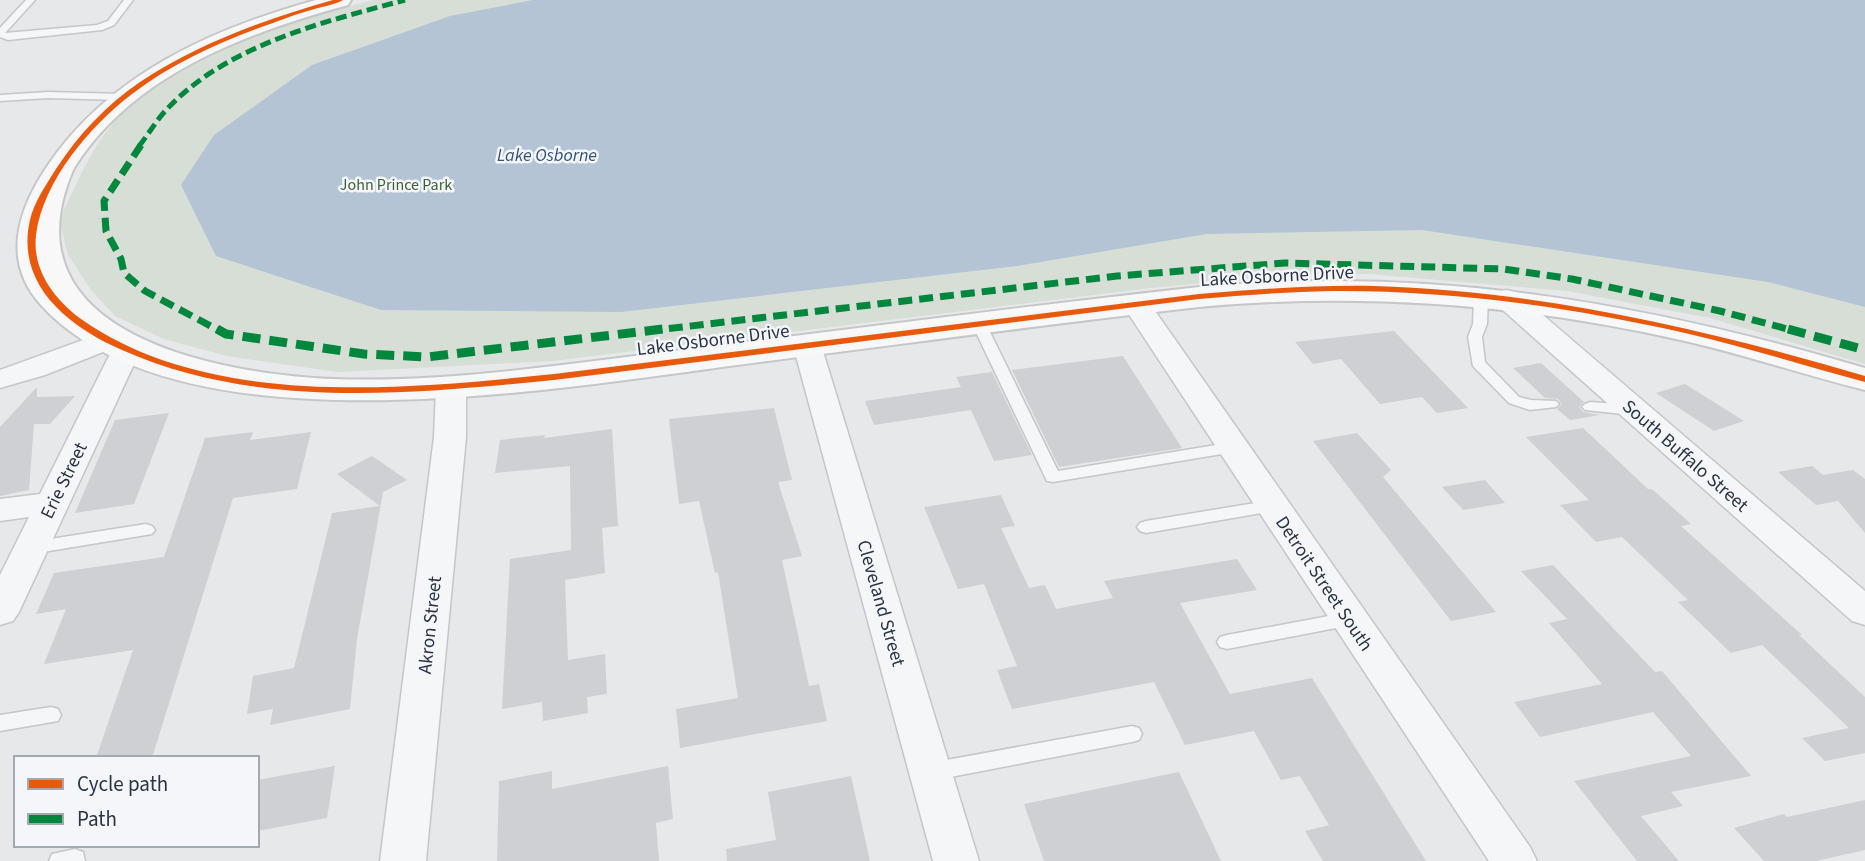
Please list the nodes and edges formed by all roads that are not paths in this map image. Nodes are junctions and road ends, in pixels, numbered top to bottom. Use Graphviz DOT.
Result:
graph roads {
  1 [pos="31,0"];
  2 [pos="129,0"];
  3 [pos="340,0"];
  4 [pos="304,6"];
  5 [pos="0,33"];
  6 [pos="122,97"];
  7 [pos="0,98"];
  8 [pos="1494,297"];
  9 [pos="1136,304"];
  10 [pos="979,324"];
  11 [pos="117,344"];
  12 [pos="807,345"];
  13 [pos="0,379"];
  14 [pos="1865,379"];
  15 [pos="451,388"];
  16 [pos="1551,404"];
  17 [pos="1590,407"];
  18 [pos="1633,410"];
  19 [pos="1234,447"];
  20 [pos="53,503"];
  21 [pos="1273,506"];
  22 [pos="0,510"];
  23 [pos="1146,527"];
  24 [pos="146,530"];
  25 [pos="31,548"];
  26 [pos="1858,600"];
  27 [pos="0,612"];
  28 [pos="1350,619"];
  29 [pos="1227,642"];
  30 [pos="51,715"];
  31 [pos="0,723"];
  32 [pos="1132,734"];
  33 [pos="930,772"];
  34 [pos="60,861"];
  35 [pos="74,861"];
  36 [pos="403,861"];
  37 [pos="956,861"];
  38 [pos="1514,861"];
  1 -- 5 [label="lane"];
  2 -- 5 [label="lane"];
  3 -- 4 [label="street, Lake Osborne Drive"];
  4 -- 6 [label="street, Lake Osborne Drive"];
  6 -- 7 [label="lane"];
  6 -- 11 [label="street, Lake Osborne Drive"];
  8 -- 9 [label="street, Lake Osborne Drive"];
  8 -- 14 [label="street, Lake Osborne Drive"];
  8 -- 16 [label="lane"];
  8 -- 18 [label="street, South Buffalo Street"];
  9 -- 10 [label="street, Lake Osborne Drive"];
  9 -- 19 [label="street, Detroit Street South"];
  10 -- 12 [label="street, Lake Osborne Drive"];
  10 -- 19 [label="lane"];
  11 -- 13 [label="street"];
  11 -- 15 [label="street, Lake Osborne Drive"];
  11 -- 20 [label="street, Erie Street"];
  12 -- 15 [label="street, Lake Osborne Drive"];
  12 -- 33 [label="street, Cleveland Street"];
  15 -- 36 [label="street, Akron Street"];
  17 -- 18 [label="lane"];
  18 -- 26 [label="street, South Buffalo Street"];
  19 -- 21 [label="street, Detroit Street South"];
  20 -- 22 [label="street"];
  20 -- 25 [label="street, Erie Street"];
  21 -- 23 [label="lane"];
  21 -- 28 [label="street, Detroit Street South"];
  24 -- 25 [label="lane"];
  25 -- 27 [label="street, Erie Street"];
  28 -- 29 [label="lane"];
  28 -- 38 [label="street, Detroit Street South"];
  30 -- 31 [label="lane"];
  32 -- 33 [label="lane"];
  33 -- 37 [label="street, Cleveland Street"];
  34 -- 35 [label="lane"];
}
